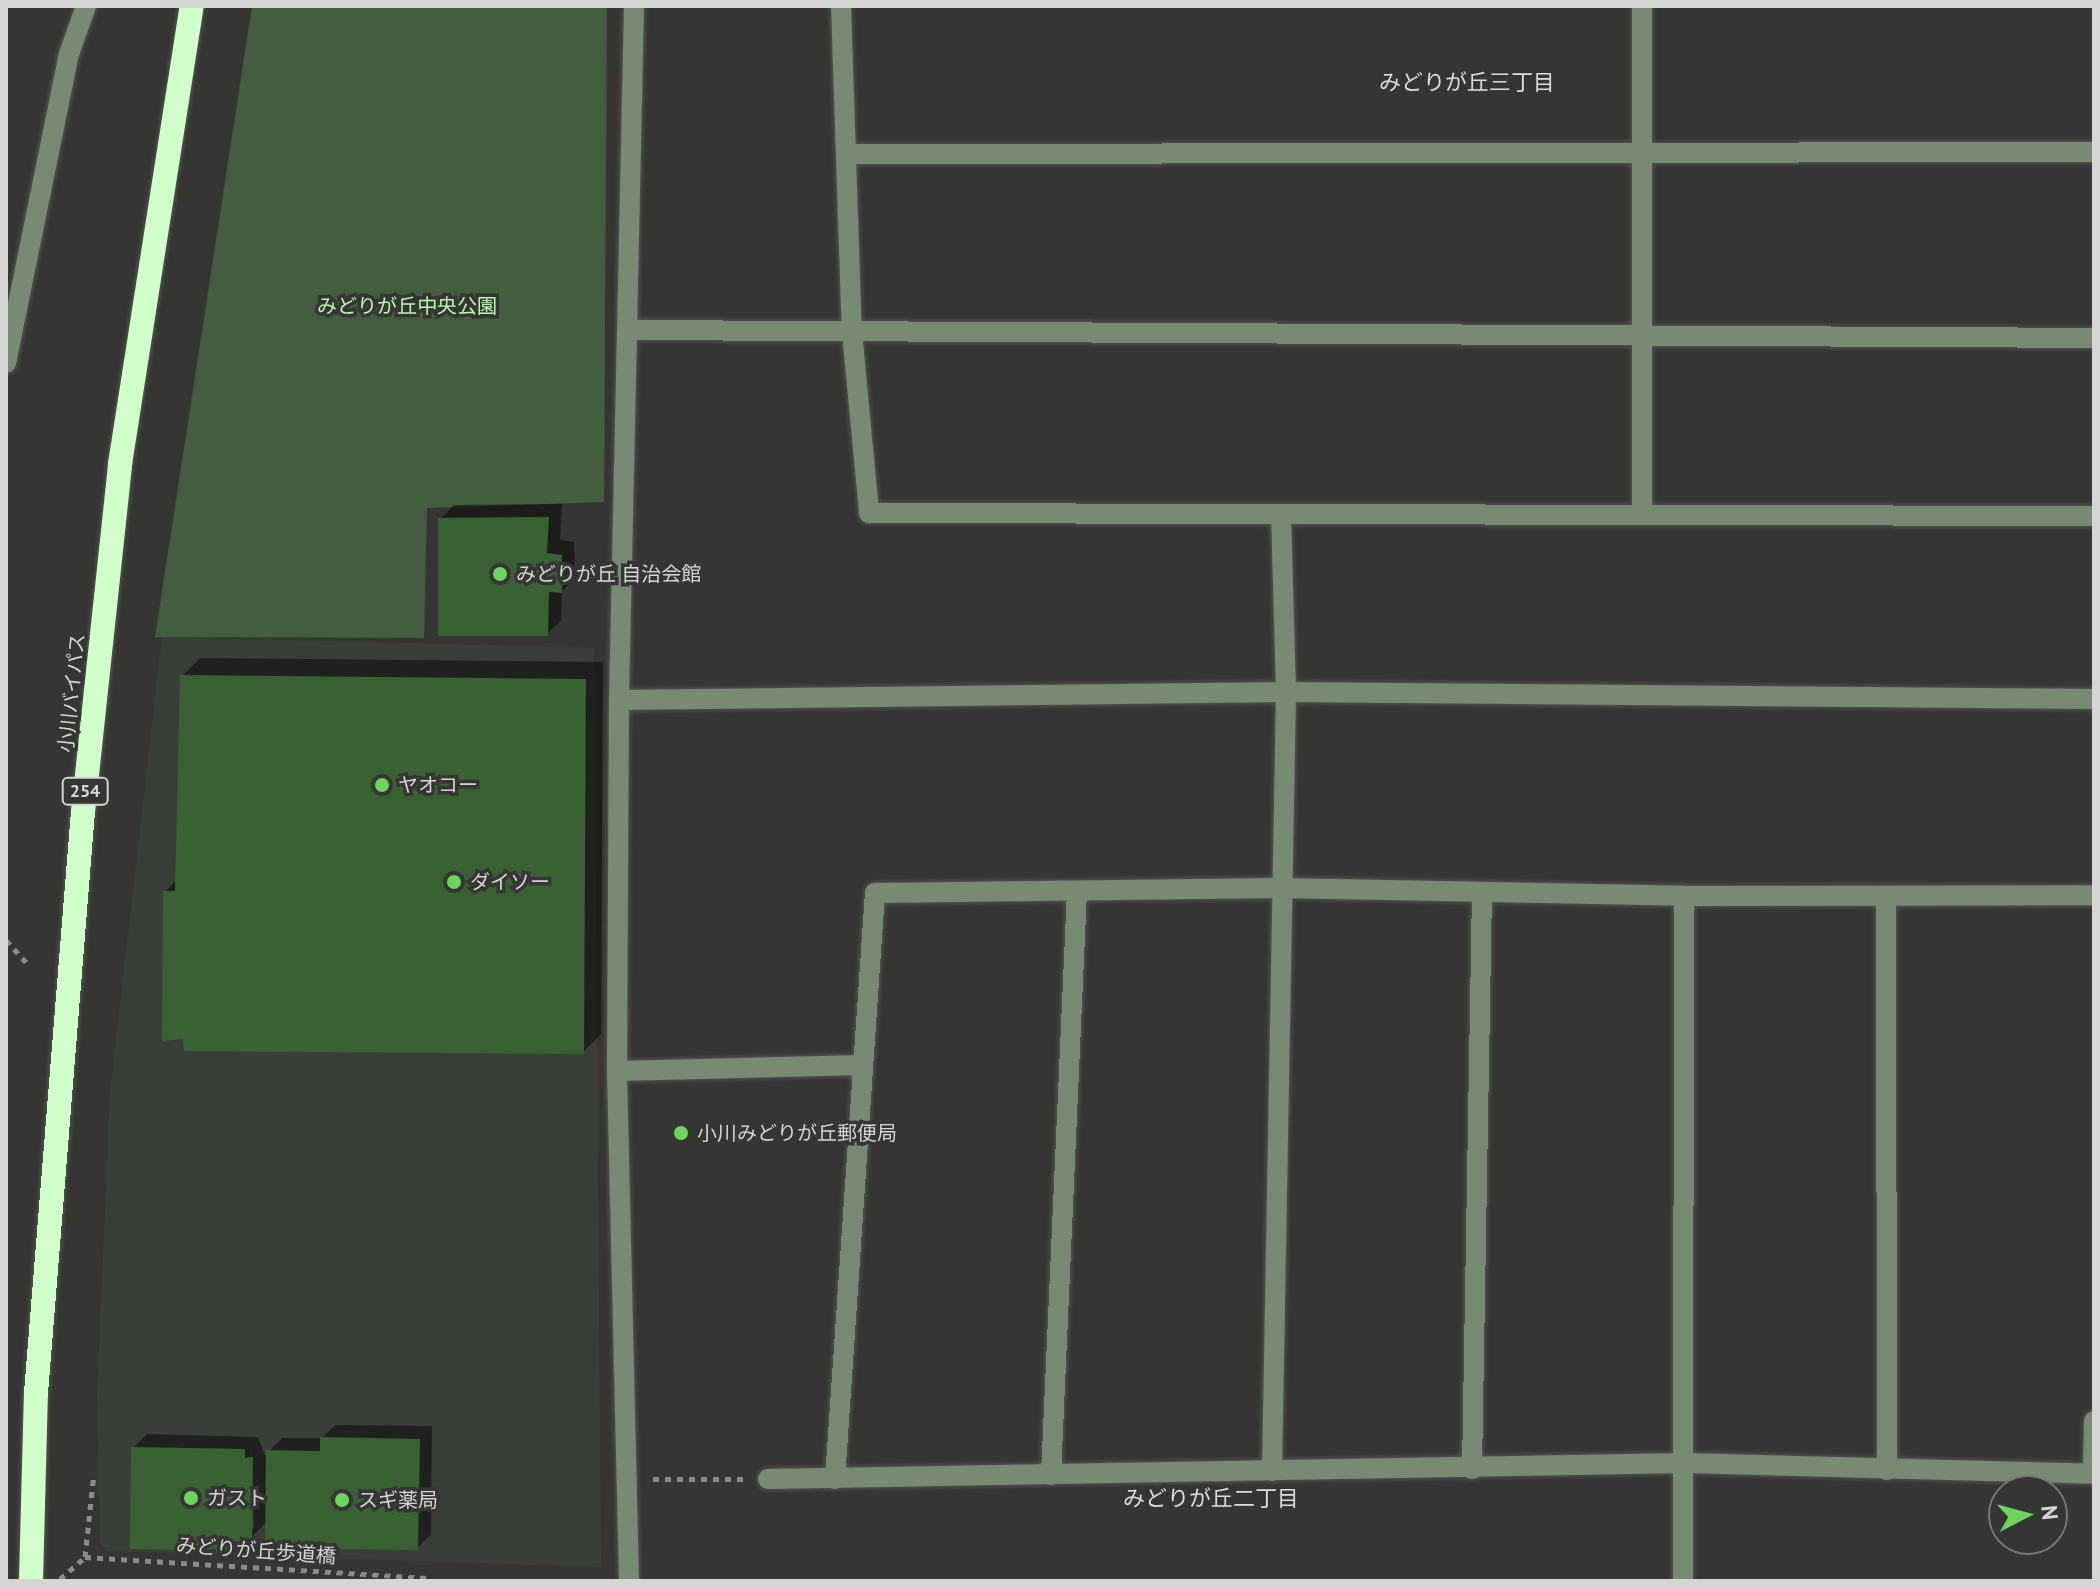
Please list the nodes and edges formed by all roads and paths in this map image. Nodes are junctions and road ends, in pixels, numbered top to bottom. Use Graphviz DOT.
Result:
graph roads {
  1 [pos="86,6"];
  2 [pos="192,6"];
  3 [pos="634,6"];
  4 [pos="841,6"];
  5 [pos="1642,6"];
  6 [pos="1642,152"];
  7 [pos="2094,152"];
  8 [pos="848,154"];
  9 [pos="629,330"];
  10 [pos="852,332"];
  11 [pos="1642,338"];
  12 [pos="2094,338"];
  13 [pos="6,363"];
  14 [pos="1281,514"];
  15 [pos="1642,514"];
  16 [pos="2094,516"];
  17 [pos="1286,692"];
  18 [pos="2094,698"];
  19 [pos="619,700"];
  20 [pos="1279,888"];
  21 [pos="1077,892"];
  22 [pos="1482,892"];
  23 [pos="2094,895"];
  24 [pos="1684,896"];
  25 [pos="1886,896"];
  26 [pos="6,940"];
  27 [pos="27,963"];
  28 [pos="862,1065"];
  29 [pos="617,1071"];
  30 [pos="2094,1421"];
  31 [pos="1686,1463"];
  32 [pos="1472,1469"];
  33 [pos="1887,1470"];
  34 [pos="1272,1471"];
  35 [pos="94,1473"];
  36 [pos="2094,1474"];
  37 [pos="1051,1475"];
  38 [pos="623,1479"];
  39 [pos="768,1479"];
  40 [pos="835,1479"];
  41 [pos="85,1557"];
  42 [pos="426,1578"];
  43 [pos="31,1581"];
  44 [pos="58,1581"];
  45 [pos="629,1581"];
  46 [pos="1683,1581"];
  1 -- 13 [label="street"];
  2 -- 43 [label="highway, 小川バイパス / 254"];
  3 -- 9 [label="street"];
  4 -- 8 [label="street"];
  5 -- 6 [label="street"];
  6 -- 7 [label="street"];
  6 -- 8 [label="street"];
  6 -- 11 [label="street"];
  8 -- 10 [label="street"];
  9 -- 10 [label="street"];
  9 -- 19 [label="street"];
  10 -- 11 [label="street"];
  10 -- 14 [label="street"];
  11 -- 12 [label="street"];
  11 -- 15 [label="street"];
  14 -- 15 [label="street"];
  14 -- 17 [label="street"];
  15 -- 16 [label="street"];
  17 -- 18 [label="street"];
  17 -- 19 [label="street"];
  17 -- 20 [label="street"];
  19 -- 29 [label="street"];
  20 -- 21 [label="street"];
  20 -- 22 [label="street"];
  20 -- 34 [label="street"];
  21 -- 28 [label="street"];
  21 -- 37 [label="street"];
  22 -- 24 [label="street"];
  22 -- 32 [label="street"];
  23 -- 25 [label="street"];
  24 -- 25 [label="street"];
  24 -- 31 [label="street"];
  25 -- 33 [label="street"];
  26 -- 27 [label="path"];
  28 -- 29 [label="street"];
  28 -- 40 [label="street"];
  29 -- 38 [label="street"];
  30 -- 36 [label="street"];
  31 -- 32 [label="street"];
  31 -- 33 [label="street"];
  31 -- 46 [label="street"];
  32 -- 34 [label="street"];
  33 -- 36 [label="street"];
  34 -- 37 [label="street"];
  35 -- 41 [label="path"];
  37 -- 40 [label="street"];
  38 -- 39 [label="path"];
  38 -- 45 [label="street"];
  39 -- 40 [label="street"];
  41 -- 42 [label="path, みどりが丘歩道橋"];
  41 -- 44 [label="path"];
}
